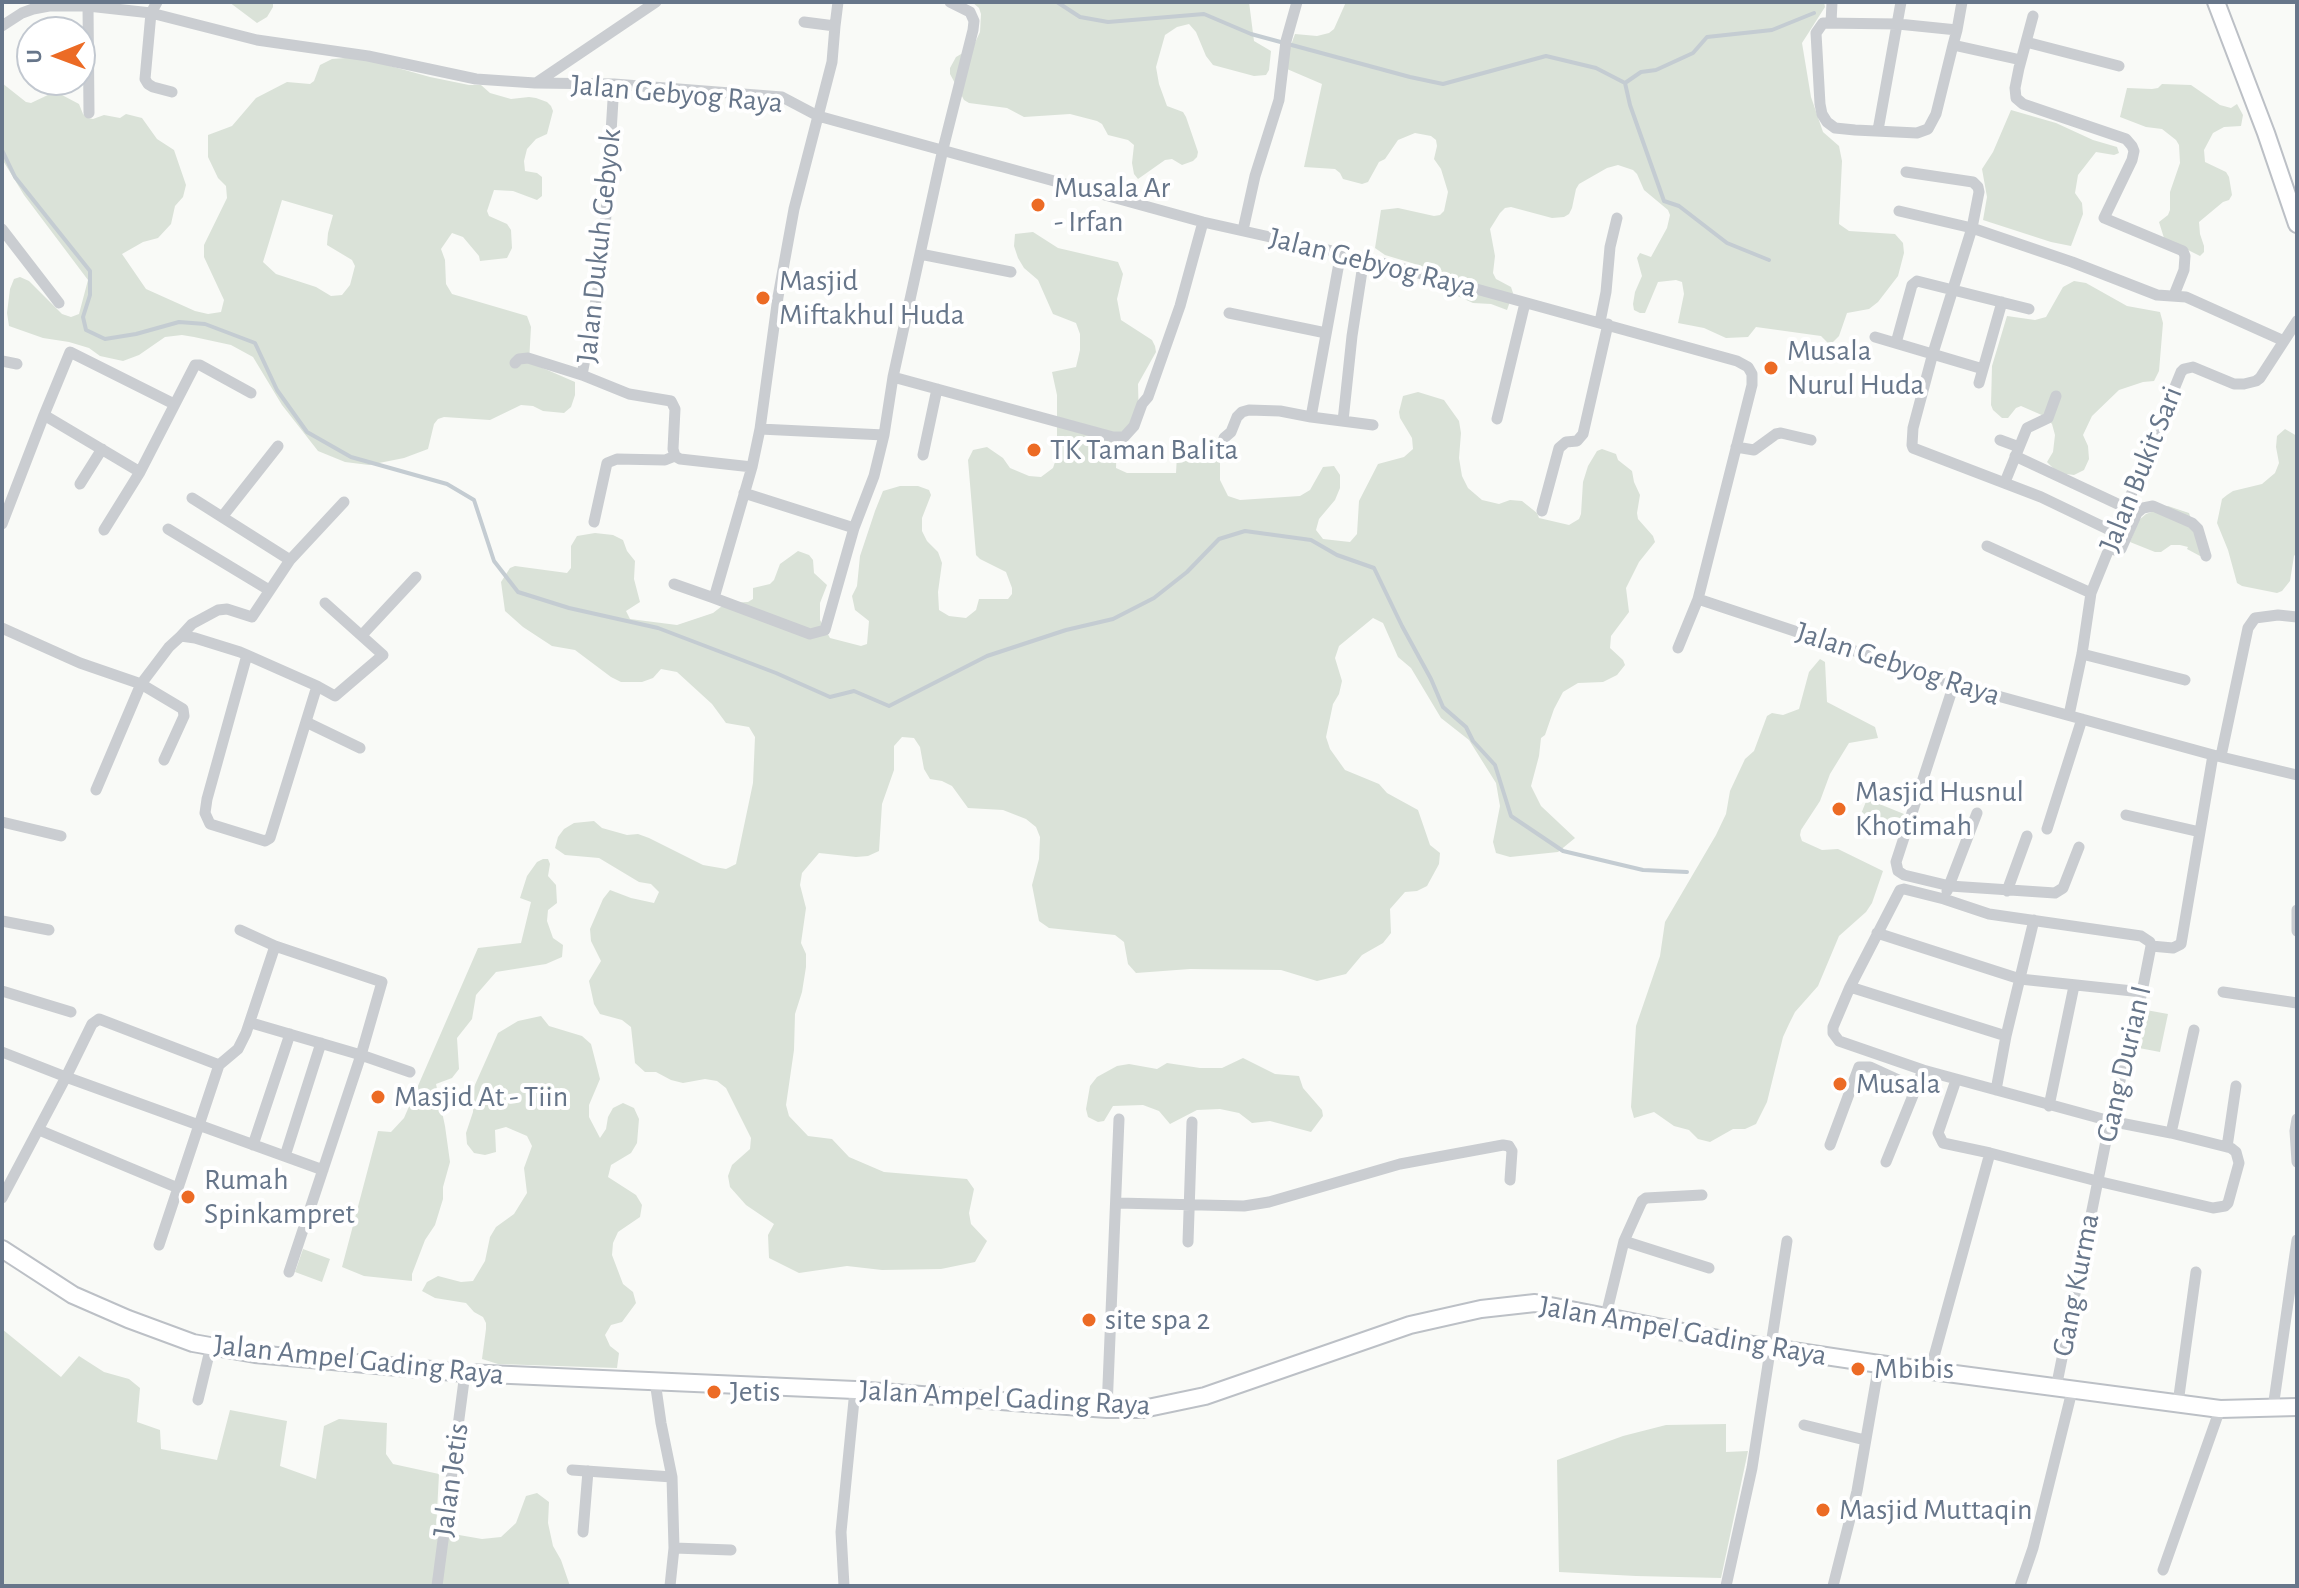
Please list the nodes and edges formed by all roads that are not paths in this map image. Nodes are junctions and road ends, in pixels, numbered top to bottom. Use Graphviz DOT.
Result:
graph roads {
  1 [pos="157,2"];
  2 [pos="656,2"];
  3 [pos="838,2"];
  4 [pos="950,2"];
  5 [pos="1297,2"];
  6 [pos="1832,2"];
  7 [pos="1901,2"];
  8 [pos="1962,2"];
  9 [pos="2216,2"];
  10 [pos="88,6"];
  11 [pos="151,13"];
  12 [pos="2033,16"];
  13 [pos="804,22"];
  14 [pos="1831,23"];
  15 [pos="1898,24"];
  16 [pos="2,26"];
  17 [pos="835,26"];
  18 [pos="1957,30"];
  19 [pos="2026,42"];
  20 [pos="1953,45"];
  21 [pos="2021,60"];
  22 [pos="2119,66"];
  23 [pos="535,83"];
  24 [pos="614,84"];
  25 [pos="172,92"];
  26 [pos="89,113"];
  27 [pos="818,116"];
  28 [pos="1878,130"];
  29 [pos="943,149"];
  30 [pos="1906,172"];
  31 [pos="1899,211"];
  32 [pos="1617,218"];
  33 [pos="1203,222"];
  34 [pos="2297,224"];
  35 [pos="1972,228"];
  36 [pos="2,229"];
  37 [pos="1243,230"];
  38 [pos="1341,252"];
  39 [pos="920,254"];
  40 [pos="1364,258"];
  41 [pos="1011,272"];
  42 [pos="1953,289"];
  43 [pos="2174,295"];
  44 [pos="2002,302"];
  45 [pos="59,303"];
  46 [pos="1525,303"];
  47 [pos="2029,309"];
  48 [pos="1229,313"];
  49 [pos="2297,321"];
  50 [pos="1604,323"];
  51 [pos="1326,333"];
  52 [pos="1875,337"];
  53 [pos="2284,341"];
  54 [pos="1896,343"];
  55 [pos="1933,353"];
  56 [pos="2,361"];
  57 [pos="515,363"];
  58 [pos="17,364"];
  59 [pos="1983,369"];
  60 [pos="582,375"];
  61 [pos="893,377"];
  62 [pos="1979,383"];
  63 [pos="937,389"];
  64 [pos="251,393"];
  65 [pos="2056,396"];
  66 [pos="174,404"];
  67 [pos="1312,412"];
  68 [pos="44,415"];
  69 [pos="1497,419"];
  70 [pos="1343,421"];
  71 [pos="1373,425"];
  72 [pos="760,429"];
  73 [pos="884,435"];
  74 [pos="1224,438"];
  75 [pos="1811,440"];
  76 [pos="2000,440"];
  77 [pos="278,446"];
  78 [pos="1736,447"];
  79 [pos="102,449"];
  80 [pos="2017,451"];
  81 [pos="923,455"];
  82 [pos="675,456"];
  83 [pos="752,467"];
  84 [pos="140,472"];
  85 [pos="2005,482"];
  86 [pos="80,484"];
  87 [pos="744,493"];
  88 [pos="192,498"];
  89 [pos="344,502"];
  90 [pos="1542,511"];
  91 [pos="2132,511"];
  92 [pos="222,517"];
  93 [pos="594,522"];
  94 [pos="2,524"];
  95 [pos="854,528"];
  96 [pos="168,529"];
  97 [pos="104,530"];
  98 [pos="2116,533"];
  99 [pos="1987,546"];
  100 [pos="2109,548"];
  101 [pos="2206,556"];
  102 [pos="290,560"];
  103 [pos="416,577"];
  104 [pos="674,584"];
  105 [pos="269,590"];
  106 [pos="2091,593"];
  107 [pos="714,598"];
  108 [pos="1698,599"];
  109 [pos="325,603"];
  110 [pos="2297,617"];
  111 [pos="2,628"];
  112 [pos="362,635"];
  113 [pos="181,636"];
  114 [pos="1678,648"];
  115 [pos="2082,654"];
  116 [pos="247,655"];
  117 [pos="2185,680"];
  118 [pos="141,684"];
  119 [pos="1954,684"];
  120 [pos="317,686"];
  121 [pos="2069,715"];
  122 [pos="2082,719"];
  123 [pos="306,722"];
  124 [pos="360,748"];
  125 [pos="2217,756"];
  126 [pos="164,760"];
  127 [pos="2297,775"];
  128 [pos="96,790"];
  129 [pos="1977,813"];
  130 [pos="2126,815"];
  131 [pos="2,822"];
  132 [pos="2047,829"];
  133 [pos="2200,832"];
  134 [pos="61,836"];
  135 [pos="2027,836"];
  136 [pos="2079,847"];
  137 [pos="1950,886"];
  138 [pos="2007,891"];
  139 [pos="1944,899"];
  140 [pos="2297,910"];
  141 [pos="2034,920"];
  142 [pos="2,921"];
  143 [pos="49,930"];
  144 [pos="240,930"];
  145 [pos="2297,931"];
  146 [pos="1877,933"];
  147 [pos="275,946"];
  148 [pos="2151,946"];
  149 [pos="2020,979"];
  150 [pos="2074,986"];
  151 [pos="1850,987"];
  152 [pos="2,991"];
  153 [pos="2142,992"];
  154 [pos="2223,992"];
  155 [pos="2297,1003"];
  156 [pos="71,1012"];
  157 [pos="255,1024"];
  158 [pos="2194,1030"];
  159 [pos="290,1034"];
  160 [pos="2006,1036"];
  161 [pos="321,1043"];
  162 [pos="2,1052"];
  163 [pos="361,1055"];
  164 [pos="219,1065"];
  165 [pos="1923,1070"];
  166 [pos="410,1072"];
  167 [pos="66,1077"];
  168 [pos="1956,1080"];
  169 [pos="2236,1086"];
  170 [pos="1916,1088"];
  171 [pos="1996,1090"];
  172 [pos="2049,1106"];
  173 [pos="1119,1119"];
  174 [pos="2297,1119"];
  175 [pos="2110,1121"];
  176 [pos="1192,1122"];
  177 [pos="199,1124"];
  178 [pos="39,1130"];
  179 [pos="2171,1133"];
  180 [pos="253,1145"];
  181 [pos="1830,1145"];
  182 [pos="2227,1147"];
  183 [pos="1990,1153"];
  184 [pos="285,1156"];
  185 [pos="1886,1162"];
  186 [pos="2297,1162"];
  187 [pos="323,1170"];
  188 [pos="1510,1180"];
  189 [pos="2097,1181"];
  190 [pos="178,1188"];
  191 [pos="1702,1195"];
  192 [pos="2,1198"];
  193 [pos="1117,1203"];
  194 [pos="1189,1203"];
  195 [pos="2297,1240"];
  196 [pos="1624,1241"];
  197 [pos="1787,1241"];
  198 [pos="1188,1242"];
  199 [pos="159,1245"];
  200 [pos="2,1249"];
  201 [pos="1709,1268"];
  202 [pos="289,1272"];
  203 [pos="2196,1272"];
  204 [pos="1606,1315"];
  205 [pos="211,1346"];
  206 [pos="1772,1347"];
  207 [pos="1879,1364"];
  208 [pos="1930,1371"];
  209 [pos="465,1373"];
  210 [pos="655,1381"];
  211 [pos="855,1390"];
  212 [pos="2064,1390"];
  213 [pos="198,1400"];
  214 [pos="2178,1403"];
  215 [pos="2297,1407"];
  216 [pos="2273,1408"];
  217 [pos="1107,1409"];
  218 [pos="2220,1409"];
  219 [pos="1804,1425"];
  220 [pos="1865,1440"];
  221 [pos="572,1470"];
  222 [pos="588,1471"];
  223 [pos="672,1477"];
  224 [pos="583,1532"];
  225 [pos="674,1548"];
  226 [pos="731,1550"];
  227 [pos="2163,1570"];
  228 [pos="437,1586"];
  229 [pos="670,1586"];
  230 [pos="844,1586"];
  231 [pos="1726,1586"];
  232 [pos="1833,1586"];
  233 [pos="2020,1586"];
  1 -- 11 [label="street"];
  2 -- 23 [label="street"];
  3 -- 17 [label="street"];
  4 -- 29 [label="street"];
  5 -- 37 [label="street"];
  6 -- 14 [label="street"];
  7 -- 15 [label="street"];
  8 -- 18 [label="street"];
  9 -- 34 [label="main road"];
  10 -- 11 [label="street, Jalan Gebyog Raya"];
  10 -- 16 [label="street, Jalan Gebyog Raya"];
  10 -- 26 [label="street"];
  11 -- 23 [label="street, Jalan Gebyog Raya"];
  11 -- 25 [label="street"];
  12 -- 19 [label="street"];
  13 -- 17 [label="street"];
  14 -- 15 [label="street"];
  14 -- 28 [label="street"];
  15 -- 18 [label="street"];
  15 -- 28 [label="street"];
  17 -- 27 [label="street"];
  18 -- 20 [label="street"];
  19 -- 21 [label="street"];
  19 -- 22 [label="street"];
  20 -- 21 [label="street"];
  20 -- 28 [label="street"];
  21 -- 43 [label="street"];
  23 -- 24 [label="street, Jalan Gebyog Raya"];
  24 -- 27 [label="street, Jalan Gebyog Raya"];
  24 -- 60 [label="street, Jalan Dukuh Gebyok"];
  27 -- 29 [label="street, Jalan Gebyog Raya"];
  27 -- 72 [label="street"];
  29 -- 33 [label="street, Jalan Gebyog Raya"];
  29 -- 39 [label="street"];
  30 -- 35 [label="street"];
  31 -- 35 [label="street"];
  32 -- 50 [label="street"];
  33 -- 37 [label="street, Jalan Gebyog Raya"];
  33 -- 63 [label="street"];
  35 -- 42 [label="street"];
  35 -- 43 [label="street"];
  36 -- 45 [label="street"];
  37 -- 38 [label="street, Jalan Gebyog Raya"];
  38 -- 40 [label="street, Jalan Gebyog Raya"];
  38 -- 51 [label="street"];
  39 -- 41 [label="street"];
  39 -- 61 [label="street"];
  40 -- 46 [label="street, Jalan Gebyog Raya"];
  40 -- 70 [label="street"];
  42 -- 44 [label="street"];
  42 -- 54 [label="street"];
  42 -- 55 [label="street"];
  43 -- 53 [label="street"];
  44 -- 47 [label="street"];
  44 -- 59 [label="street"];
  46 -- 50 [label="street, Jalan Gebyog Raya"];
  46 -- 69 [label="street"];
  48 -- 51 [label="street"];
  49 -- 53 [label="street, Jalan Bukit Sari"];
  50 -- 78 [label="street, Jalan Gebyog Raya"];
  50 -- 90 [label="street"];
  51 -- 67 [label="street"];
  52 -- 54 [label="street"];
  53 -- 91 [label="street, Jalan Bukit Sari"];
  54 -- 55 [label="street"];
  55 -- 59 [label="street"];
  55 -- 85 [label="street"];
  56 -- 58 [label="street"];
  57 -- 60 [label="street"];
  59 -- 62 [label="street"];
  60 -- 82 [label="street, Jalan Dukuh Gebyok"];
  61 -- 63 [label="street"];
  61 -- 73 [label="street"];
  63 -- 81 [label="street"];
  64 -- 66 [label="street"];
  65 -- 80 [label="street"];
  66 -- 68 [label="street"];
  66 -- 84 [label="street"];
  67 -- 70 [label="street"];
  67 -- 74 [label="street"];
  68 -- 79 [label="street"];
  68 -- 94 [label="street"];
  70 -- 71 [label="street"];
  72 -- 73 [label="street"];
  72 -- 83 [label="street"];
  73 -- 95 [label="street"];
  75 -- 78 [label="street"];
  76 -- 80 [label="street"];
  77 -- 92 [label="street"];
  78 -- 108 [label="street, Jalan Gebyog Raya"];
  79 -- 84 [label="street"];
  79 -- 86 [label="street"];
  80 -- 85 [label="street"];
  80 -- 91 [label="street"];
  82 -- 83 [label="street"];
  82 -- 93 [label="street"];
  83 -- 87 [label="street"];
  84 -- 97 [label="street"];
  85 -- 98 [label="street"];
  87 -- 95 [label="street"];
  87 -- 107 [label="street"];
  88 -- 92 [label="street"];
  89 -- 102 [label="street"];
  91 -- 98 [label="street, Jalan Bukit Sari"];
  91 -- 100 [label="street"];
  91 -- 101 [label="street"];
  92 -- 102 [label="street"];
  95 -- 107 [label="street"];
  96 -- 105 [label="street"];
  98 -- 100 [label="street, Jalan Bukit Sari"];
  99 -- 106 [label="street"];
  100 -- 106 [label="street, Jalan Bukit Sari"];
  102 -- 105 [label="street"];
  103 -- 112 [label="street"];
  104 -- 107 [label="street"];
  105 -- 113 [label="street"];
  106 -- 115 [label="street, Jalan Bukit Sari"];
  108 -- 114 [label="street"];
  108 -- 119 [label="street, Jalan Gebyog Raya"];
  109 -- 112 [label="street"];
  110 -- 125 [label="street"];
  111 -- 118 [label="street"];
  112 -- 120 [label="street"];
  113 -- 116 [label="street"];
  113 -- 118 [label="street"];
  115 -- 117 [label="street"];
  115 -- 121 [label="street, Jalan Bukit Sari"];
  116 -- 120 [label="street"];
  116 -- 123 [label="street"];
  118 -- 126 [label="street"];
  118 -- 128 [label="street"];
  119 -- 121 [label="street, Jalan Gebyog Raya"];
  119 -- 137 [label="street"];
  120 -- 123 [label="street"];
  121 -- 122 [label="street, Jalan Gebyog Raya"];
  122 -- 125 [label="street, Jalan Gebyog Raya"];
  122 -- 132 [label="street"];
  123 -- 124 [label="street"];
  125 -- 127 [label="street, Jalan Gebyog Raya"];
  125 -- 133 [label="street"];
  129 -- 137 [label="street"];
  130 -- 133 [label="street"];
  131 -- 134 [label="street"];
  133 -- 148 [label="street"];
  135 -- 138 [label="street"];
  136 -- 138 [label="street"];
  137 -- 138 [label="street"];
  137 -- 139 [label="street"];
  139 -- 141 [label="street"];
  139 -- 146 [label="street"];
  140 -- 145 [label="street"];
  141 -- 148 [label="street"];
  141 -- 149 [label="street"];
  142 -- 143 [label="street"];
  144 -- 147 [label="street"];
  146 -- 149 [label="street"];
  146 -- 151 [label="street"];
  147 -- 163 [label="street"];
  147 -- 164 [label="street"];
  148 -- 153 [label="street, Gang Durian I"];
  149 -- 150 [label="street"];
  149 -- 160 [label="street"];
  150 -- 153 [label="street"];
  150 -- 172 [label="street"];
  151 -- 160 [label="street"];
  151 -- 165 [label="street"];
  152 -- 156 [label="street"];
  153 -- 175 [label="street, Gang Durian I"];
  154 -- 155 [label="street"];
  157 -- 159 [label="street"];
  158 -- 179 [label="street"];
  159 -- 161 [label="street"];
  159 -- 180 [label="street"];
  160 -- 171 [label="street"];
  161 -- 163 [label="street"];
  161 -- 184 [label="street"];
  162 -- 167 [label="street"];
  163 -- 166 [label="street"];
  163 -- 187 [label="street"];
  164 -- 167 [label="street"];
  164 -- 177 [label="street"];
  165 -- 168 [label="street"];
  165 -- 170 [label="street"];
  167 -- 177 [label="street"];
  167 -- 178 [label="street"];
  168 -- 171 [label="street"];
  168 -- 183 [label="street"];
  169 -- 182 [label="street"];
  170 -- 181 [label="street"];
  170 -- 185 [label="street"];
  171 -- 172 [label="street"];
  172 -- 175 [label="street"];
  173 -- 193 [label="street"];
  174 -- 186 [label="street"];
  175 -- 179 [label="street"];
  175 -- 189 [label="street, Gang Durian I"];
  176 -- 194 [label="street"];
  177 -- 180 [label="street"];
  177 -- 190 [label="street"];
  178 -- 190 [label="street"];
  178 -- 192 [label="street"];
  179 -- 182 [label="street"];
  180 -- 184 [label="street"];
  182 -- 189 [label="street"];
  183 -- 189 [label="street"];
  183 -- 208 [label="street"];
  184 -- 187 [label="street"];
  187 -- 202 [label="street"];
  188 -- 194 [label="street"];
  189 -- 212 [label="street, Gang Kurma"];
  190 -- 199 [label="street"];
  191 -- 196 [label="street"];
  193 -- 194 [label="street"];
  193 -- 217 [label="street"];
  194 -- 198 [label="street"];
  195 -- 216 [label="street"];
  196 -- 201 [label="street"];
  196 -- 204 [label="street"];
  197 -- 206 [label="street"];
  200 -- 205 [label="main road, Jalan Ampel Gading Raya"];
  203 -- 214 [label="street"];
  204 -- 206 [label="main road, Jalan Ampel Gading Raya"];
  204 -- 217 [label="main road, Jalan Ampel Gading Raya"];
  205 -- 209 [label="main road, Jalan Ampel Gading Raya"];
  205 -- 213 [label="street"];
  206 -- 207 [label="main road, Jalan Ampel Gading Raya"];
  206 -- 231 [label="street"];
  207 -- 208 [label="main road, Jalan Ampel Gading Raya"];
  207 -- 220 [label="street"];
  208 -- 212 [label="main road, Jalan Ampel Gading Raya"];
  209 -- 210 [label="main road, Jalan Ampel Gading Raya"];
  209 -- 228 [label="street, Jalan Jetis"];
  210 -- 211 [label="main road, Jalan Ampel Gading Raya"];
  210 -- 223 [label="street"];
  211 -- 217 [label="main road, Jalan Ampel Gading Raya"];
  211 -- 230 [label="street"];
  212 -- 214 [label="main road, Jalan Ampel Gading Raya"];
  212 -- 233 [label="street, Gang Kurma"];
  214 -- 218 [label="main road, Jalan Ampel Gading Raya"];
  215 -- 216 [label="main road, Jalan Ampel Gading Raya"];
  216 -- 218 [label="main road, Jalan Ampel Gading Raya"];
  218 -- 227 [label="street"];
  219 -- 220 [label="street"];
  220 -- 232 [label="street"];
  221 -- 222 [label="street"];
  222 -- 223 [label="street"];
  222 -- 224 [label="street"];
  223 -- 225 [label="street"];
  225 -- 226 [label="street"];
  225 -- 229 [label="street"];
}
